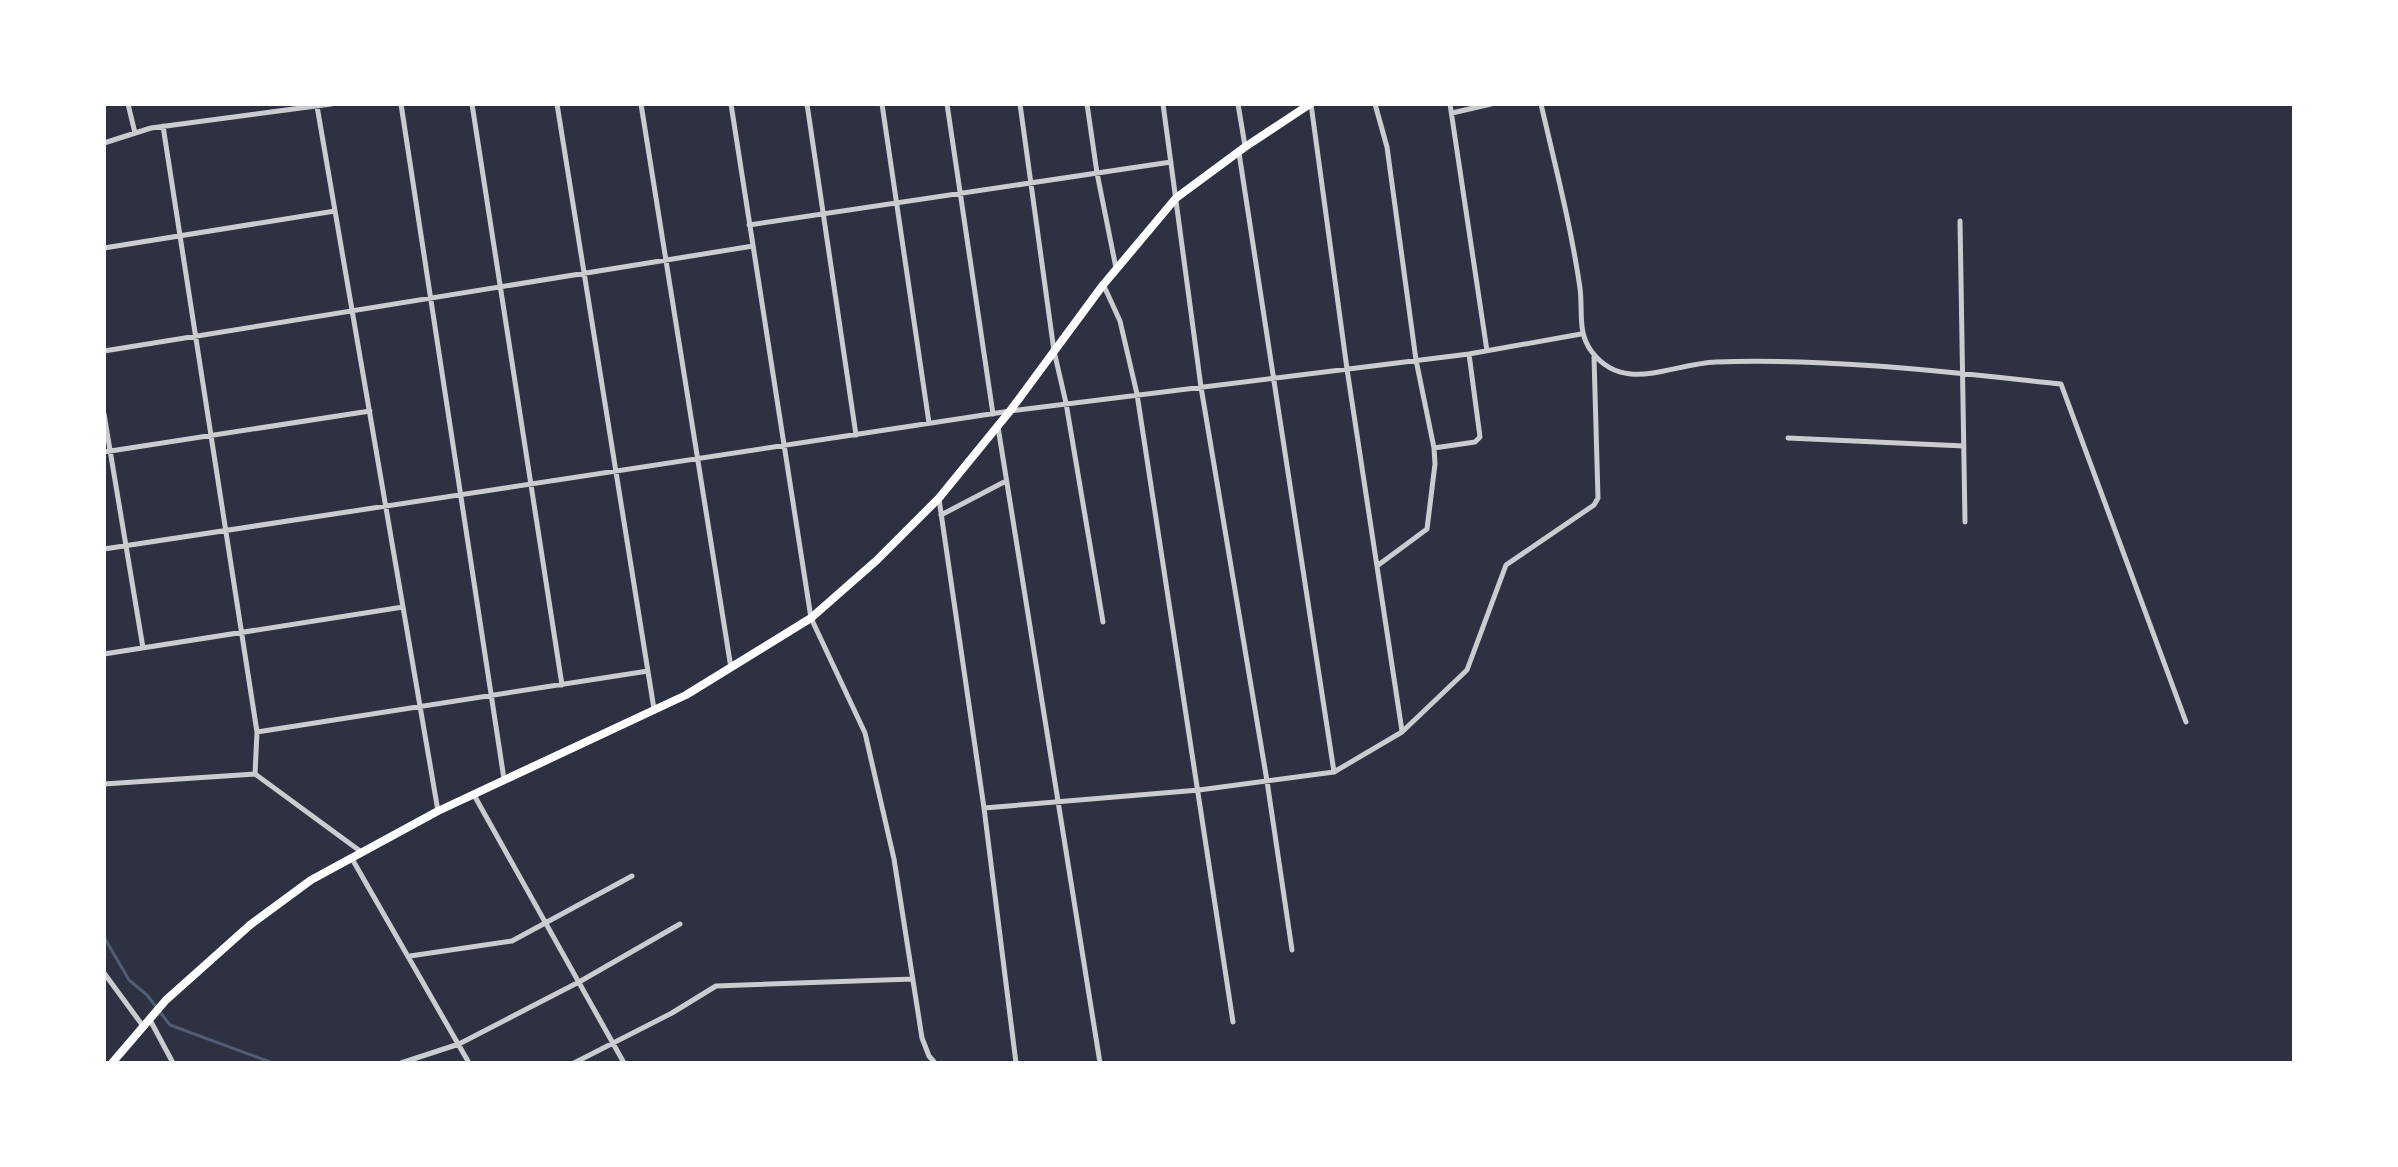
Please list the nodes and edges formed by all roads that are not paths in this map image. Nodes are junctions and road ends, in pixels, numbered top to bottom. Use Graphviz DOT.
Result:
graph roads {
  1 [pos="128,104"];
  2 [pos="331,104"];
  3 [pos="401,104"];
  4 [pos="472,104"];
  5 [pos="557,104"];
  6 [pos="641,104"];
  7 [pos="731,104"];
  8 [pos="807,104"];
  9 [pos="882,104"];
  10 [pos="947,104"];
  11 [pos="1020,104"];
  12 [pos="1087,104"];
  13 [pos="1163,104"];
  14 [pos="1238,104"];
  15 [pos="1311,104"];
  16 [pos="1375,104"];
  17 [pos="1450,104"];
  18 [pos="1491,104"];
  19 [pos="1541,104"];
  20 [pos="317,106"];
  21 [pos="1452,113"];
  22 [pos="163,126"];
  23 [pos="135,133"];
  24 [pos="104,143"];
  25 [pos="1242,149"];
  26 [pos="1171,162"];
  27 [pos="1097,173"];
  28 [pos="1031,183"];
  29 [pos="960,193"];
  30 [pos="1176,198"];
  31 [pos="897,203"];
  32 [pos="335,211"];
  33 [pos="823,214"];
  34 [pos="1960,221"];
  35 [pos="749,225"];
  36 [pos="180,236"];
  37 [pos="753,246"];
  38 [pos="104,248"];
  39 [pos="666,260"];
  40 [pos="1116,270"];
  41 [pos="584,274"];
  42 [pos="1103,285"];
  43 [pos="501,287"];
  44 [pos="431,298"];
  45 [pos="352,311"];
  46 [pos="1581,334"];
  47 [pos="196,336"];
  48 [pos="104,351"];
  49 [pos="1054,351"];
  50 [pos="1487,351"];
  51 [pos="1469,354"];
  52 [pos="1594,356"];
  53 [pos="1416,360"];
  54 [pos="1347,369"];
  55 [pos="1964,374"];
  56 [pos="1274,379"];
  57 [pos="1201,387"];
  58 [pos="1137,394"];
  59 [pos="1066,403"];
  60 [pos="370,411"];
  61 [pos="1010,411"];
  62 [pos="104,414"];
  63 [pos="993,414"];
  64 [pos="929,423"];
  65 [pos="998,426"];
  66 [pos="211,435"];
  67 [pos="856,435"];
  68 [pos="1788,438"];
  69 [pos="784,446"];
  70 [pos="1964,446"];
  71 [pos="1434,448"];
  72 [pos="107,451"];
  73 [pos="698,459"];
  74 [pos="616,471"];
  75 [pos="1006,481"];
  76 [pos="531,484"];
  77 [pos="460,495"];
  78 [pos="939,498"];
  79 [pos="386,506"];
  80 [pos="941,515"];
  81 [pos="1965,522"];
  82 [pos="226,530"];
  83 [pos="126,545"];
  84 [pos="104,549"];
  85 [pos="1377,566"];
  86 [pos="403,607"];
  87 [pos="811,618"];
  88 [pos="1103,622"];
  89 [pos="242,632"];
  90 [pos="143,648"];
  91 [pos="104,654"];
  92 [pos="731,669"];
  93 [pos="648,671"];
  94 [pos="562,685"];
  95 [pos="491,696"];
  96 [pos="420,707"];
  97 [pos="654,710"];
  98 [pos="2186,722"];
  99 [pos="257,732"];
  100 [pos="1402,732"];
  101 [pos="1334,772"];
  102 [pos="255,774"];
  103 [pos="504,780"];
  104 [pos="1267,781"];
  105 [pos="104,784"];
  106 [pos="1199,790"];
  107 [pos="474,794"];
  108 [pos="1057,800"];
  109 [pos="984,808"];
  110 [pos="438,811"];
  111 [pos="360,851"];
  112 [pos="351,857"];
  113 [pos="632,876"];
  114 [pos="546,923"];
  115 [pos="680,924"];
  116 [pos="1292,950"];
  117 [pos="410,956"];
  118 [pos="104,973"];
  119 [pos="913,979"];
  120 [pos="579,982"];
  121 [pos="149,1018"];
  122 [pos="1233,1022"];
  123 [pos="613,1043"];
  124 [pos="459,1044"];
  125 [pos="112,1063"];
  126 [pos="173,1063"];
  127 [pos="401,1063"];
  128 [pos="469,1063"];
  129 [pos="574,1063"];
  130 [pos="624,1063"];
  131 [pos="935,1063"];
  132 [pos="1016,1063"];
  133 [pos="1100,1063"];
  1 -- 23 [label="street"];
  2 -- 20 [label="street"];
  3 -- 44 [label="street"];
  4 -- 43 [label="street"];
  5 -- 41 [label="street"];
  6 -- 39 [label="street"];
  7 -- 35 [label="street"];
  8 -- 33 [label="street"];
  9 -- 31 [label="street"];
  10 -- 29 [label="street"];
  11 -- 28 [label="street"];
  12 -- 27 [label="street"];
  13 -- 26 [label="street"];
  14 -- 25 [label="street"];
  15 -- 25 [label="main road"];
  15 -- 54 [label="street"];
  16 -- 53 [label="street"];
  17 -- 21 [label="street"];
  18 -- 21 [label="street"];
  19 -- 46 [label="street"];
  20 -- 22 [label="street"];
  20 -- 32 [label="street"];
  21 -- 50 [label="street"];
  22 -- 23 [label="street"];
  22 -- 36 [label="street"];
  23 -- 24 [label="street"];
  25 -- 30 [label="main road"];
  25 -- 56 [label="street"];
  26 -- 27 [label="street"];
  26 -- 30 [label="street"];
  27 -- 28 [label="street"];
  27 -- 40 [label="street"];
  28 -- 29 [label="street"];
  28 -- 49 [label="street"];
  29 -- 31 [label="street"];
  29 -- 63 [label="street"];
  30 -- 40 [label="main road"];
  30 -- 57 [label="street"];
  31 -- 33 [label="street"];
  31 -- 64 [label="street"];
  32 -- 36 [label="street"];
  32 -- 45 [label="street"];
  33 -- 35 [label="street"];
  33 -- 67 [label="street"];
  34 -- 55 [label="street"];
  35 -- 37 [label="street"];
  36 -- 38 [label="street"];
  36 -- 47 [label="street"];
  37 -- 39 [label="street"];
  37 -- 69 [label="street"];
  39 -- 41 [label="street"];
  39 -- 73 [label="street"];
  40 -- 42 [label="main road"];
  41 -- 43 [label="street"];
  41 -- 74 [label="street"];
  42 -- 49 [label="main road"];
  42 -- 58 [label="street"];
  43 -- 44 [label="street"];
  43 -- 76 [label="street"];
  44 -- 45 [label="street"];
  44 -- 77 [label="street"];
  45 -- 47 [label="street"];
  45 -- 60 [label="street"];
  46 -- 50 [label="street"];
  46 -- 52 [label="street"];
  47 -- 48 [label="street"];
  47 -- 66 [label="street"];
  49 -- 59 [label="street"];
  49 -- 61 [label="main road"];
  50 -- 51 [label="street"];
  51 -- 53 [label="street"];
  51 -- 71 [label="street"];
  52 -- 55 [label="street"];
  52 -- 100 [label="street"];
  53 -- 54 [label="street"];
  53 -- 71 [label="street"];
  54 -- 56 [label="street"];
  54 -- 85 [label="street"];
  55 -- 70 [label="street"];
  55 -- 98 [label="street"];
  56 -- 57 [label="street"];
  56 -- 101 [label="street"];
  57 -- 58 [label="street"];
  57 -- 104 [label="street"];
  58 -- 59 [label="street"];
  58 -- 106 [label="street"];
  59 -- 61 [label="street"];
  59 -- 88 [label="street"];
  60 -- 66 [label="street"];
  60 -- 79 [label="street"];
  61 -- 63 [label="street"];
  61 -- 65 [label="main road"];
  62 -- 72 [label="street"];
  63 -- 64 [label="street"];
  64 -- 67 [label="street"];
  65 -- 75 [label="street"];
  65 -- 78 [label="main road"];
  66 -- 72 [label="street"];
  66 -- 82 [label="street"];
  67 -- 69 [label="street"];
  68 -- 70 [label="street"];
  69 -- 73 [label="street"];
  69 -- 87 [label="street"];
  70 -- 81 [label="street"];
  71 -- 85 [label="street"];
  72 -- 83 [label="street"];
  73 -- 74 [label="street"];
  73 -- 92 [label="street"];
  74 -- 76 [label="street"];
  74 -- 93 [label="street"];
  75 -- 80 [label="street"];
  75 -- 108 [label="street"];
  76 -- 77 [label="street"];
  76 -- 94 [label="street"];
  77 -- 79 [label="street"];
  77 -- 95 [label="street"];
  78 -- 80 [label="street"];
  78 -- 87 [label="main road"];
  79 -- 82 [label="street"];
  79 -- 86 [label="street"];
  80 -- 109 [label="street"];
  82 -- 83 [label="street"];
  82 -- 89 [label="street"];
  83 -- 84 [label="street"];
  83 -- 90 [label="street"];
  85 -- 100 [label="street"];
  86 -- 89 [label="street"];
  86 -- 96 [label="street"];
  87 -- 92 [label="main road"];
  87 -- 119 [label="street"];
  89 -- 90 [label="street"];
  89 -- 99 [label="street"];
  90 -- 91 [label="street"];
  92 -- 97 [label="main road"];
  93 -- 94 [label="street"];
  93 -- 97 [label="street"];
  94 -- 95 [label="street"];
  95 -- 96 [label="street"];
  95 -- 103 [label="street"];
  96 -- 99 [label="street"];
  96 -- 110 [label="street"];
  97 -- 103 [label="main road"];
  99 -- 102 [label="street"];
  100 -- 101 [label="street"];
  101 -- 104 [label="street"];
  102 -- 105 [label="street"];
  102 -- 111 [label="street"];
  103 -- 107 [label="main road"];
  104 -- 106 [label="street"];
  104 -- 116 [label="street"];
  106 -- 108 [label="street"];
  106 -- 122 [label="street"];
  107 -- 110 [label="main road"];
  107 -- 114 [label="street"];
  108 -- 109 [label="street"];
  108 -- 133 [label="street"];
  109 -- 132 [label="street"];
  110 -- 111 [label="main road"];
  111 -- 112 [label="main road"];
  112 -- 117 [label="street"];
  112 -- 121 [label="main road"];
  113 -- 114 [label="street"];
  114 -- 117 [label="street"];
  114 -- 120 [label="street"];
  115 -- 120 [label="street"];
  117 -- 124 [label="street"];
  118 -- 121 [label="street"];
  119 -- 123 [label="street"];
  119 -- 131 [label="street"];
  120 -- 123 [label="street"];
  120 -- 124 [label="street"];
  121 -- 125 [label="main road"];
  121 -- 126 [label="street"];
  123 -- 129 [label="street"];
  123 -- 130 [label="street"];
  124 -- 127 [label="street"];
  124 -- 128 [label="street"];
}
